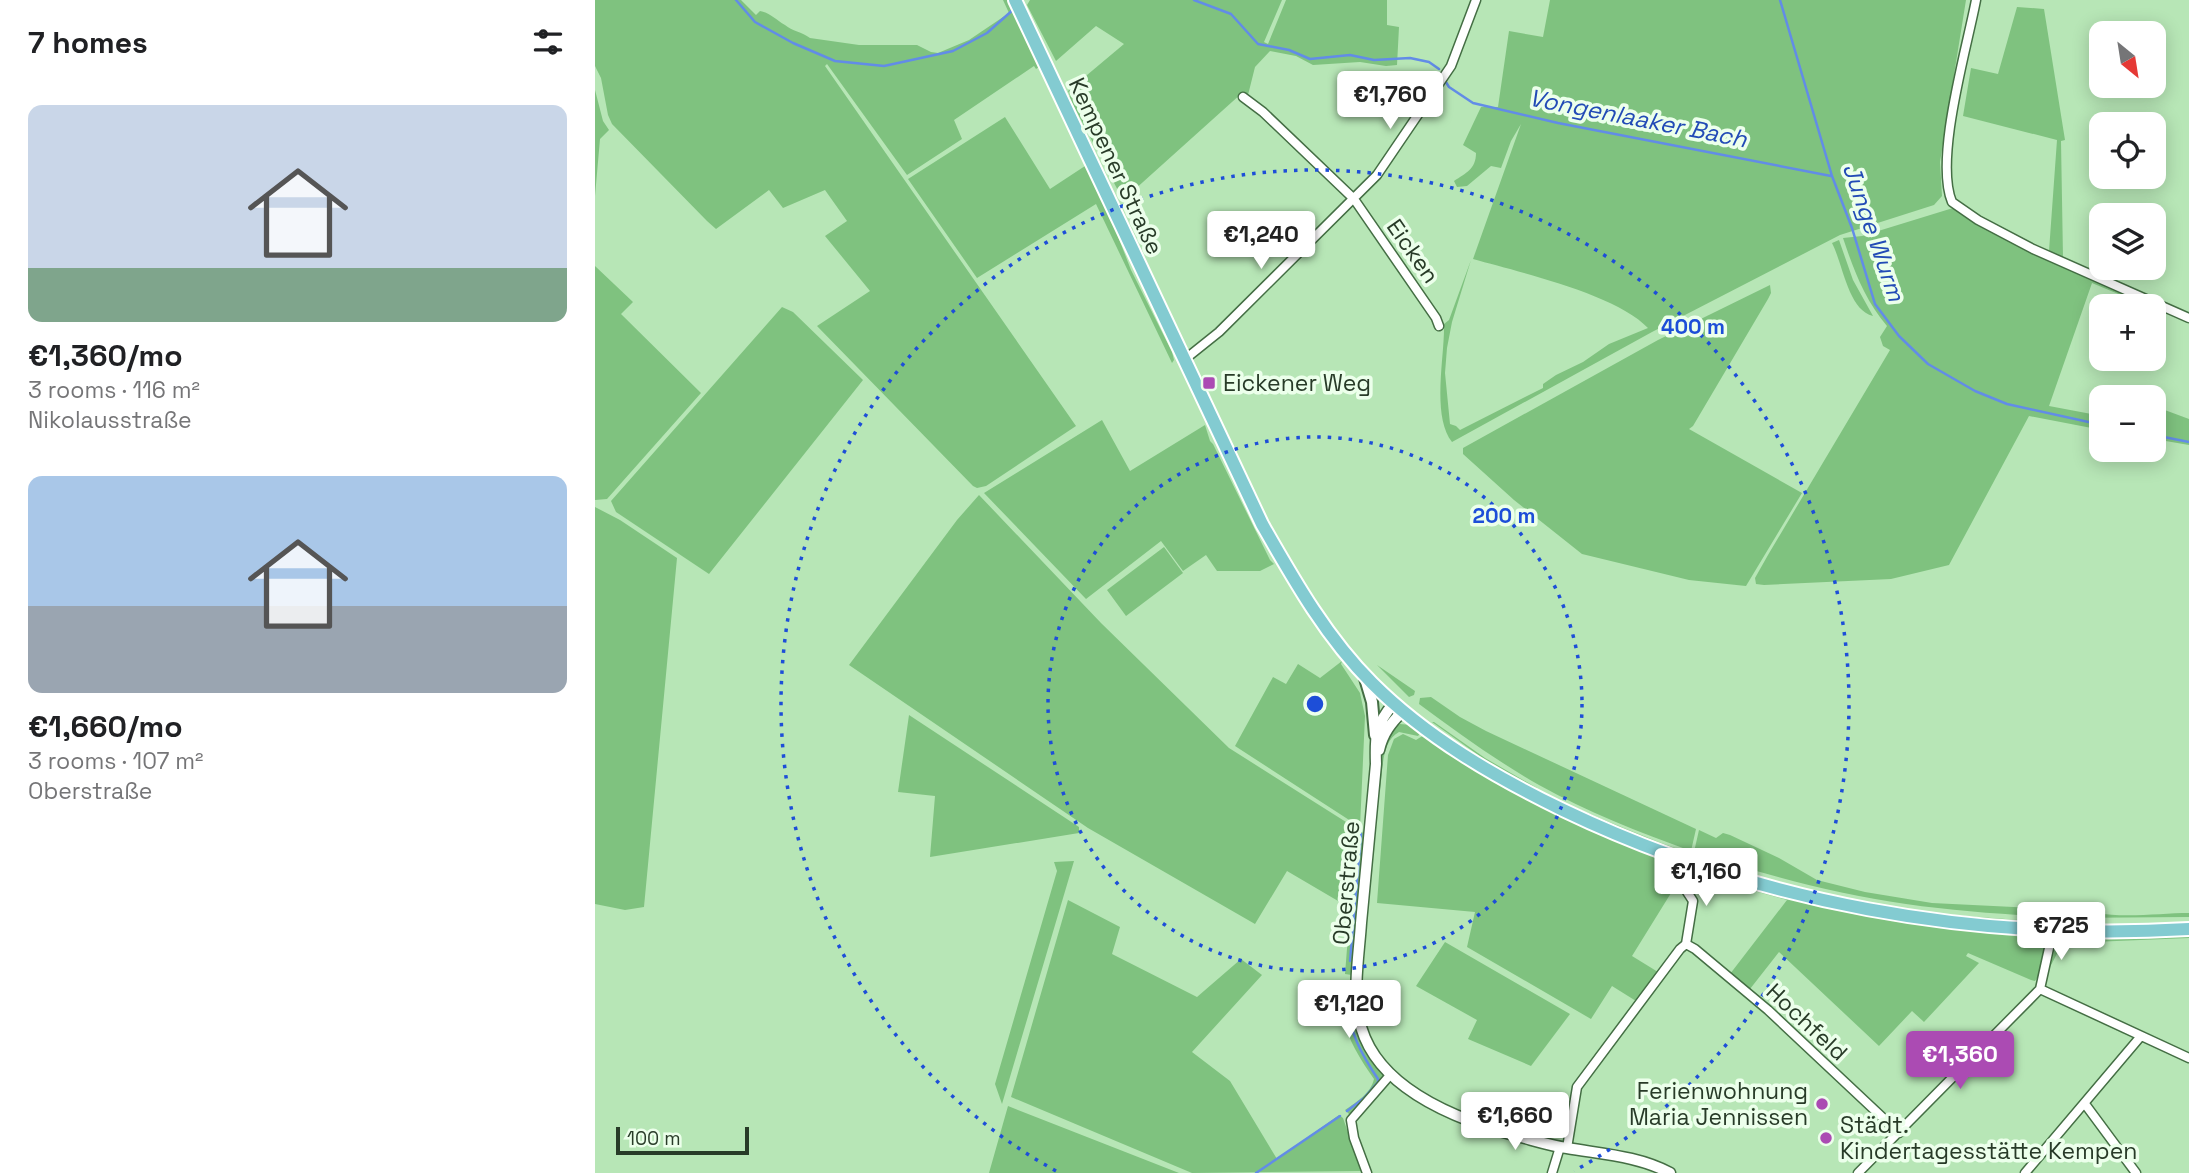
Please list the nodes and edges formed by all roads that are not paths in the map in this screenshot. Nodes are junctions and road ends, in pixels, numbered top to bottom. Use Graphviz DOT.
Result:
graph roads {
  1 [pos="1476,0"];
  2 [pos="1976,0"];
  3 [pos="1015,1"];
  4 [pos="1243,97"];
  5 [pos="1354,199"];
  6 [pos="2189,318"];
  7 [pos="1439,326"];
  8 [pos="1184,360"];
  9 [pos="1364,675"];
  10 [pos="1398,707"];
  11 [pos="1375,735"];
  12 [pos="1376,764"];
  13 [pos="1680,881"];
  14 [pos="2189,929"];
  15 [pos="2053,930"];
  16 [pos="1686,944"];
  17 [pos="2040,989"];
  18 [pos="2141,1036"];
  19 [pos="2189,1058"];
  20 [pos="1391,1074"];
  21 [pos="2085,1104"];
  22 [pos="1899,1133"];
  23 [pos="1564,1148"];
  24 [pos="1367,1173"];
  25 [pos="1552,1173"];
  26 [pos="1670,1173"];
  27 [pos="1858,1173"];
  28 [pos="2025,1173"];
  29 [pos="2136,1173"];
  1 -- 5 [label="street"];
  2 -- 6 [label="street"];
  3 -- 8 [label="main road, Kempener Straße"];
  4 -- 5 [label="street, Eicken"];
  5 -- 7 [label="street, Eicken"];
  5 -- 8 [label="street"];
  8 -- 9 [label="main road, Kempener Straße"];
  9 -- 10 [label="main road, Kempener Straße"];
  9 -- 11 [label="main road"];
  10 -- 11 [label="street"];
  10 -- 12 [label="street"];
  10 -- 15 [label="main road, Kempener Straße"];
  11 -- 12 [label="street"];
  12 -- 20 [label="street, Oberstraße"];
  13 -- 16 [label="street"];
  14 -- 15 [label="main road, Kempener Straße"];
  15 -- 17 [label="street"];
  16 -- 22 [label="street, Hochfeld"];
  16 -- 23 [label="street"];
  17 -- 18 [label="street"];
  17 -- 22 [label="street"];
  18 -- 19 [label="street"];
  18 -- 21 [label="street"];
  20 -- 23 [label="street, Oberstraße"];
  20 -- 24 [label="street"];
  21 -- 28 [label="street"];
  21 -- 29 [label="street"];
  22 -- 27 [label="street"];
  23 -- 25 [label="street"];
  23 -- 26 [label="street, Oberstraße"];
}
